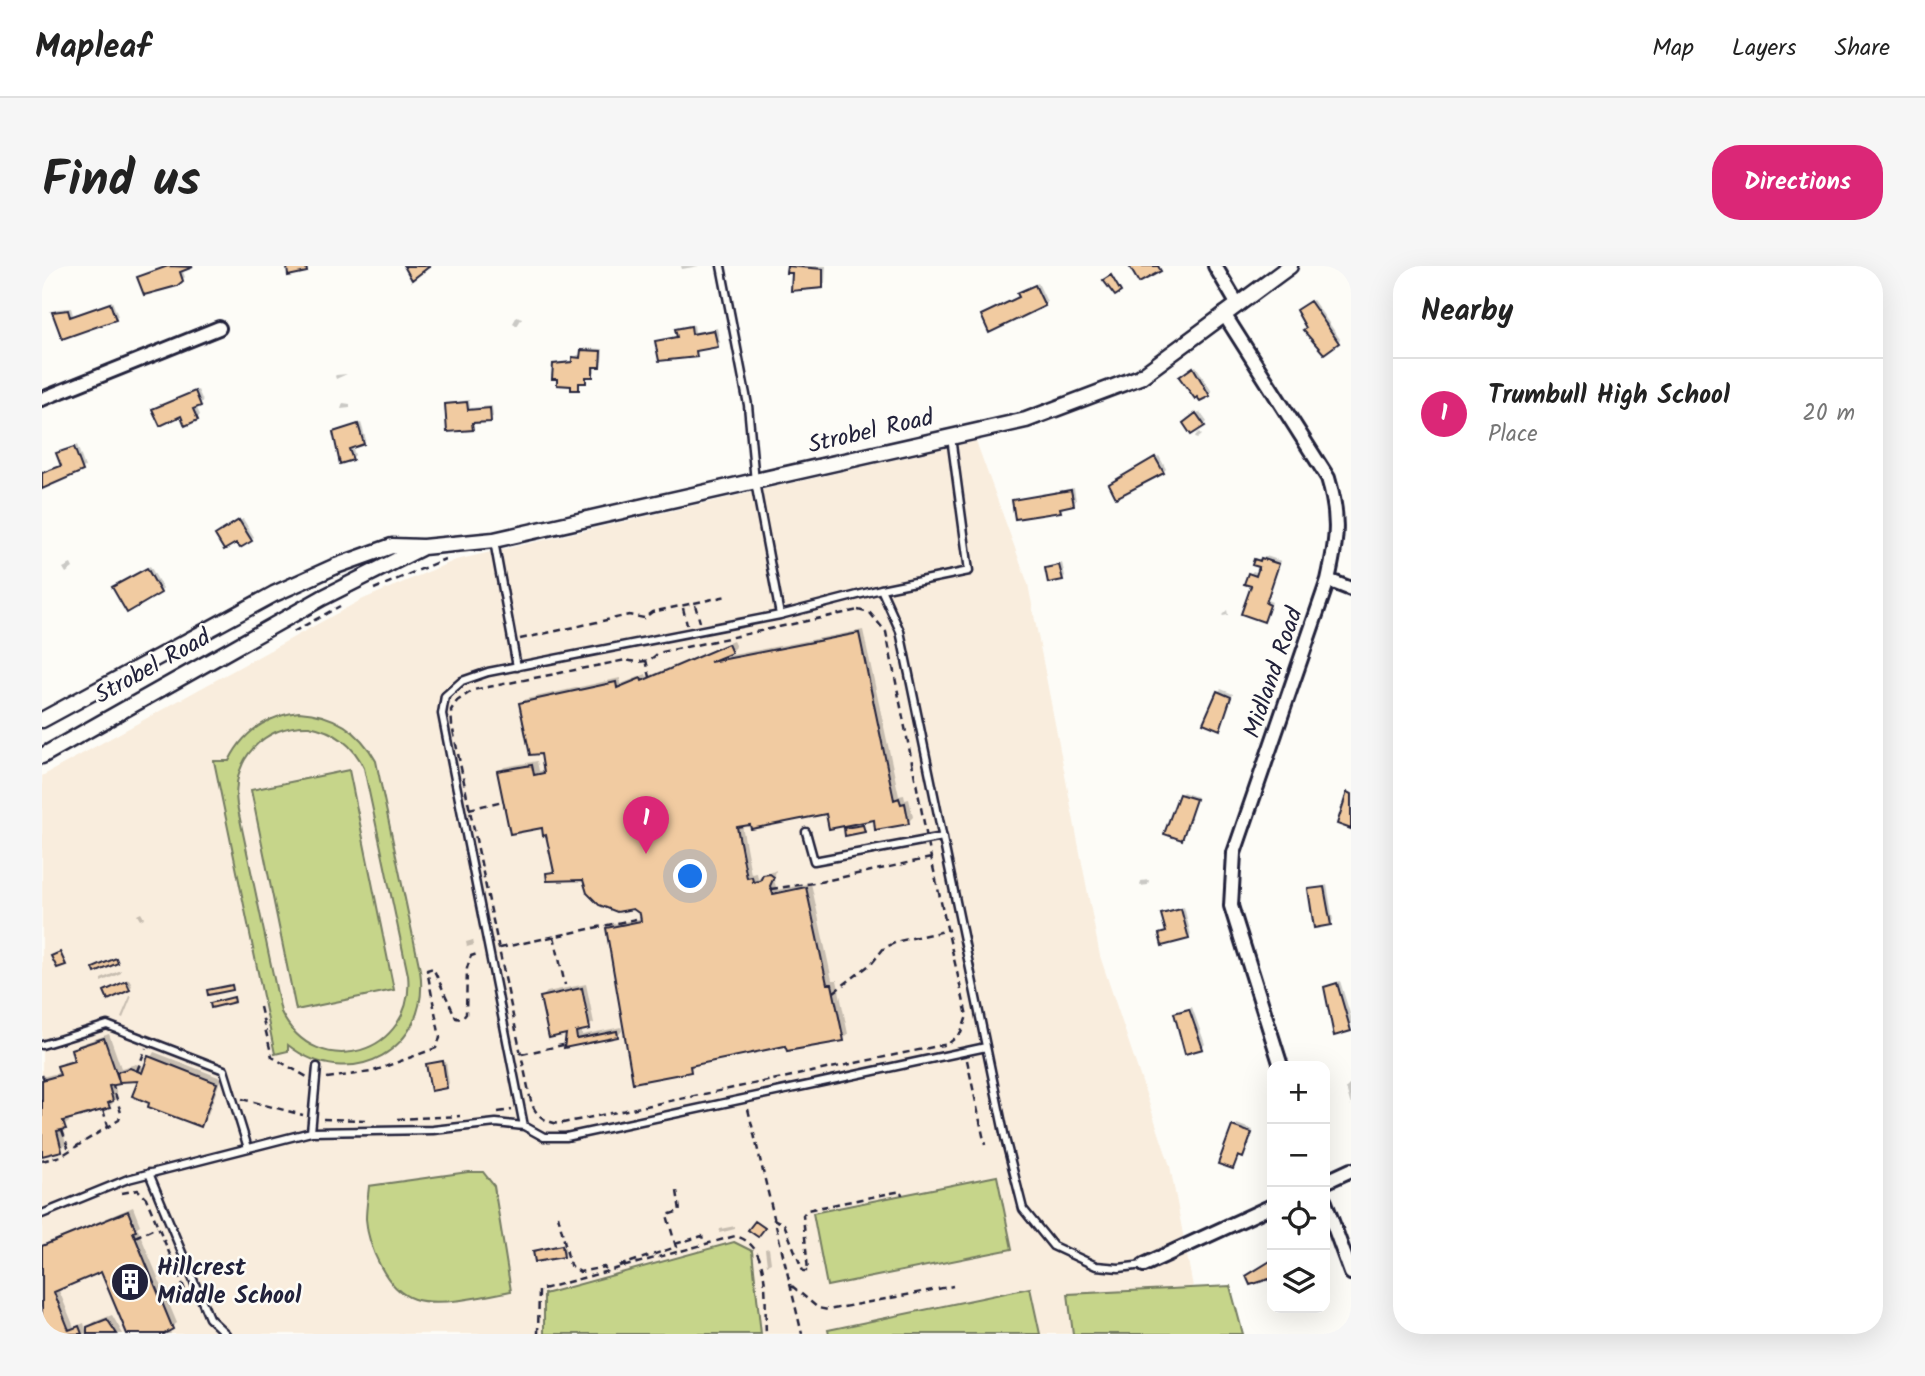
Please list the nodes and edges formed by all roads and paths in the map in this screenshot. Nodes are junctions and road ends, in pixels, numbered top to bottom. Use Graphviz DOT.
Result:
graph roads {
  1 [pos="721,266"];
  2 [pos="1215,266"];
  3 [pos="1290,266"];
  4 [pos="1238,305"];
  5 [pos="1224,314"];
  6 [pos="219,328"];
  7 [pos="42,399"];
  8 [pos="951,437"];
  9 [pos="755,482"];
  10 [pos="494,540"];
  11 [pos="423,547"];
  12 [pos="456,555"];
  13 [pos="1328,580"];
  14 [pos="881,589"];
  15 [pos="1351,589"];
  16 [pos="371,590"];
  17 [pos="274,594"];
  18 [pos="727,596"];
  19 [pos="348,602"];
  20 [pos="780,615"];
  21 [pos="287,618"];
  22 [pos="288,635"];
  23 [pos="512,640"];
  24 [pos="646,660"];
  25 [pos="517,667"];
  26 [pos="650,677"];
  27 [pos="42,720"];
  28 [pos="42,756"];
  29 [pos="503,801"];
  30 [pos="469,809"];
  31 [pos="806,832"];
  32 [pos="943,837"];
  33 [pos="927,841"];
  34 [pos="931,858"];
  35 [pos="771,888"];
  36 [pos="641,918"];
  37 [pos="949,930"];
  38 [pos="554,936"];
  39 [pos="499,948"];
  40 [pos="489,951"];
  41 [pos="565,985"];
  42 [pos="834,992"];
  43 [pos="260,1007"];
  44 [pos="961,1033"];
  45 [pos="42,1045"];
  46 [pos="563,1045"];
  47 [pos="986,1047"];
  48 [pos="965,1051"];
  49 [pos="521,1054"];
  50 [pos="1279,1061"];
  51 [pos="317,1068"];
  52 [pos="316,1078"];
  53 [pos="113,1086"];
  54 [pos="746,1098"];
  55 [pos="103,1110"];
  56 [pos="108,1126"];
  57 [pos="524,1126"];
  58 [pos="62,1130"];
  59 [pos="311,1132"];
  60 [pos="985,1145"];
  61 [pos="248,1148"];
  62 [pos="69,1150"];
  63 [pos="42,1161"];
  64 [pos="1351,1170"];
  65 [pos="149,1173"];
  66 [pos="1330,1180"];
  67 [pos="677,1191"];
  68 [pos="119,1193"];
  69 [pos="902,1195"];
  70 [pos="1267,1208"];
  71 [pos="42,1214"];
  72 [pos="558,1215"];
  73 [pos="1330,1216"];
  74 [pos="773,1219"];
  75 [pos="704,1243"];
  76 [pos="675,1244"];
  77 [pos="1144,1265"];
  78 [pos="1351,1273"];
  79 [pos="791,1285"];
  80 [pos="953,1286"];
  81 [pos="190,1303"];
  82 [pos="226,1334"];
  83 [pos="538,1334"];
  84 [pos="766,1334"];
  85 [pos="802,1334"];
  1 -- 9 [label="lane"];
  2 -- 4 [label="street"];
  3 -- 4 [label="street, Strobel Road"];
  4 -- 5 [label="street, Strobel Road"];
  5 -- 8 [label="street, Strobel Road"];
  5 -- 13 [label="street, Midland Road"];
  6 -- 7 [label="street"];
  8 -- 9 [label="street, Strobel Road"];
  8 -- 14 [label="lane"];
  9 -- 10 [label="street, Strobel Road"];
  9 -- 20 [label="lane"];
  10 -- 11 [label="street, Strobel Road"];
  10 -- 23 [label="lane"];
  11 -- 17 [label="street, Strobel Road"];
  11 -- 21 [label="street, Strobel Road"];
  12 -- 16 [label="path"];
  13 -- 15 [label="street"];
  13 -- 50 [label="street, Midland Road"];
  14 -- 20 [label="lane"];
  14 -- 32 [label="lane"];
  17 -- 21 [label="street"];
  17 -- 27 [label="street, Strobel Road"];
  18 -- 23 [label="path"];
  19 -- 22 [label="path"];
  20 -- 25 [label="lane"];
  21 -- 28 [label="street, Strobel Road"];
  23 -- 25 [label="lane"];
  24 -- 26 [label="path"];
  24 -- 30 [label="path"];
  24 -- 33 [label="path"];
  25 -- 40 [label="lane"];
  29 -- 30 [label="path"];
  30 -- 39 [label="path"];
  31 -- 33 [label="lane"];
  32 -- 33 [label="lane"];
  32 -- 47 [label="lane"];
  33 -- 34 [label="path"];
  34 -- 35 [label="path"];
  34 -- 37 [label="path"];
  36 -- 38 [label="path"];
  37 -- 42 [label="path"];
  37 -- 44 [label="path"];
  38 -- 39 [label="path"];
  38 -- 41 [label="path"];
  39 -- 40 [label="path"];
  39 -- 49 [label="path"];
  40 -- 52 [label="path"];
  40 -- 57 [label="lane"];
  43 -- 52 [label="path"];
  44 -- 48 [label="path"];
  44 -- 49 [label="path"];
  45 -- 61 [label="lane"];
  46 -- 49 [label="path"];
  47 -- 48 [label="lane"];
  47 -- 77 [label="lane"];
  48 -- 54 [label="lane"];
  48 -- 60 [label="path"];
  51 -- 52 [label="lane"];
  52 -- 59 [label="lane"];
  53 -- 56 [label="path"];
  54 -- 57 [label="lane"];
  54 -- 74 [label="path"];
  55 -- 56 [label="path"];
  56 -- 62 [label="path"];
  57 -- 59 [label="lane"];
  58 -- 62 [label="path"];
  59 -- 61 [label="lane"];
  61 -- 65 [label="lane"];
  62 -- 63 [label="path"];
  64 -- 66 [label="street"];
  65 -- 71 [label="lane"];
  65 -- 82 [label="lane"];
  67 -- 76 [label="path"];
  68 -- 81 [label="path"];
  69 -- 74 [label="path"];
  70 -- 77 [label="street"];
  72 -- 76 [label="path"];
  73 -- 78 [label="street"];
  74 -- 79 [label="path"];
  75 -- 76 [label="path"];
  75 -- 83 [label="path"];
  75 -- 84 [label="path"];
  79 -- 80 [label="path"];
  79 -- 85 [label="path"];
}
